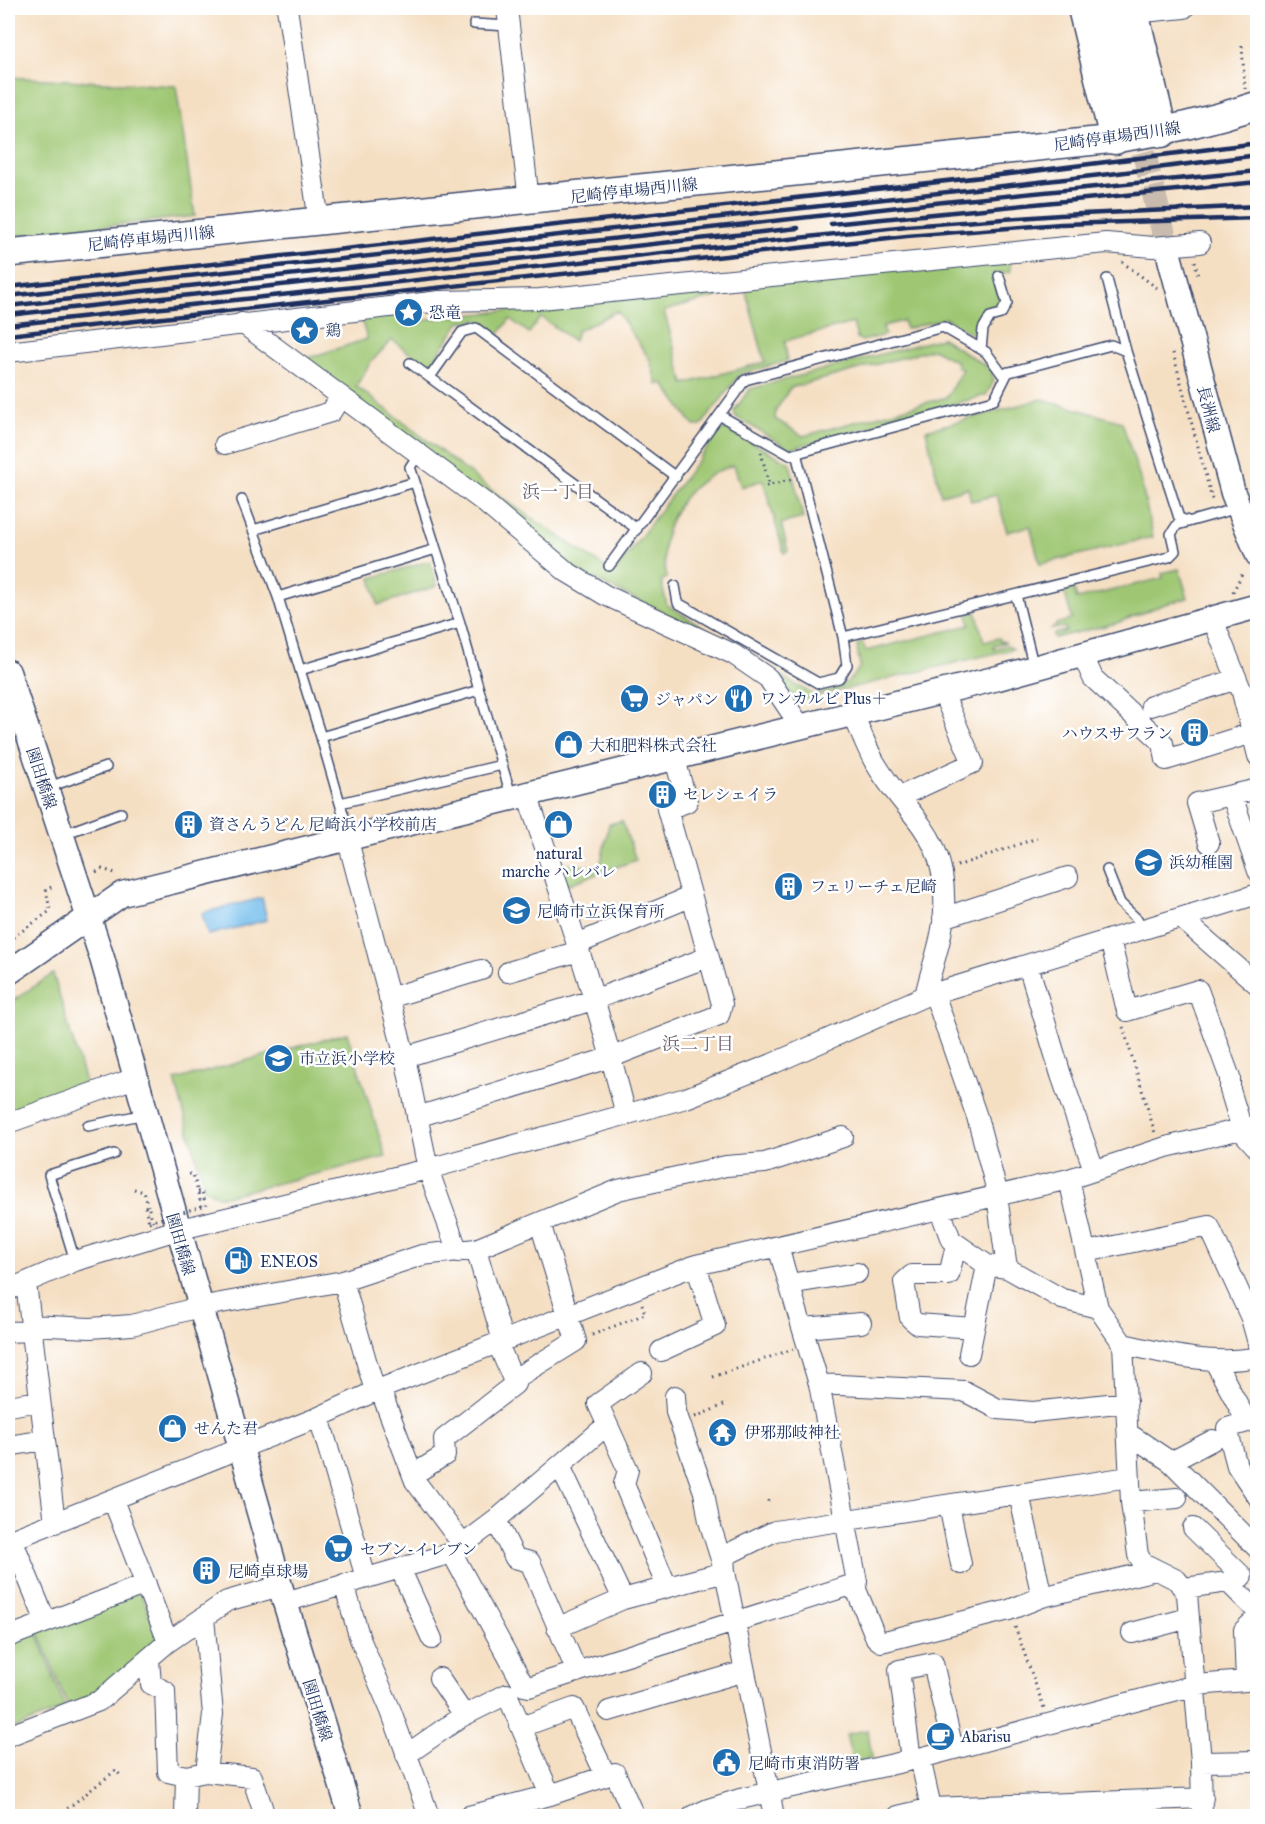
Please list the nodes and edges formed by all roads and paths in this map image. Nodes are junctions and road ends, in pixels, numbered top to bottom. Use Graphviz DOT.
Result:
graph roads {
  1 [pos="287,8"];
  2 [pos="1083,8"];
  3 [pos="1184,8"];
  4 [pos="1125,9"];
  5 [pos="508,17"];
  6 [pos="474,24"];
  7 [pos="1242,46"];
  8 [pos="1252,99"];
  9 [pos="1135,117"];
  10 [pos="1162,132"];
  11 [pos="1115,139"];
  12 [pos="529,201"];
  13 [pos="319,221"];
  14 [pos="1200,243"];
  15 [pos="8,253"];
  16 [pos="1113,256"];
  17 [pos="1170,259"];
  18 [pos="999,276"];
  19 [pos="1107,279"];
  20 [pos="1160,298"];
  21 [pos="242,323"];
  22 [pos="1170,342"];
  23 [pos="981,349"];
  24 [pos="1126,351"];
  25 [pos="8,352"];
  26 [pos="410,363"];
  27 [pos="1008,372"];
  28 [pos="430,377"];
  29 [pos="342,396"];
  30 [pos="721,416"];
  31 [pos="225,444"];
  32 [pos="760,448"];
  33 [pos="419,453"];
  34 [pos="796,453"];
  35 [pos="676,477"];
  36 [pos="794,479"];
  37 [pos="415,482"];
  38 [pos="242,500"];
  39 [pos="1227,511"];
  40 [pos="1188,521"];
  41 [pos="637,529"];
  42 [pos="253,530"];
  43 [pos="435,549"];
  44 [pos="1257,555"];
  45 [pos="609,566"];
  46 [pos="1242,574"];
  47 [pos="675,586"];
  48 [pos="1233,592"];
  49 [pos="1016,595"];
  50 [pos="278,597"];
  51 [pos="1257,606"];
  52 [pos="1214,621"];
  53 [pos="460,623"];
  54 [pos="843,637"];
  55 [pos="1083,656"];
  56 [pos="1034,669"];
  57 [pos="300,670"];
  58 [pos="8,672"];
  59 [pos="1237,679"];
  60 [pos="479,690"];
  61 [pos="942,691"];
  62 [pos="1151,706"];
  63 [pos="853,714"];
  64 [pos="801,726"];
  65 [pos="1252,733"];
  66 [pos="321,737"];
  67 [pos="674,756"];
  68 [pos="1257,756"];
  69 [pos="502,765"];
  70 [pos="106,768"];
  71 [pos="45,788"];
  72 [pos="1257,789"];
  73 [pos="519,796"];
  74 [pos="901,796"];
  75 [pos="1232,796"];
  76 [pos="340,803"];
  77 [pos="121,813"];
  78 [pos="61,835"];
  79 [pos="347,837"];
  80 [pos="1037,838"];
  81 [pos="1209,843"];
  82 [pos="1107,870"];
  83 [pos="941,871"];
  84 [pos="1257,871"];
  85 [pos="96,872"];
  86 [pos="116,873"];
  87 [pos="1068,877"];
  88 [pos="55,886"];
  89 [pos="1257,894"];
  90 [pos="690,897"];
  91 [pos="88,917"];
  92 [pos="943,918"];
  93 [pos="1181,918"];
  94 [pos="1142,930"];
  95 [pos="1110,939"];
  96 [pos="8,941"];
  97 [pos="578,947"];
  98 [pos="708,957"];
  99 [pos="1028,965"];
  100 [pos="481,970"];
  101 [pos="508,972"];
  102 [pos="8,973"];
  103 [pos="1257,985"];
  104 [pos="930,995"];
  105 [pos="389,998"];
  106 [pos="593,1000"];
  107 [pos="1127,1011"];
  108 [pos="405,1057"];
  109 [pos="612,1057"];
  110 [pos="135,1078"];
  111 [pos="145,1114"];
  112 [pos="626,1115"];
  113 [pos="417,1117"];
  114 [pos="8,1123"];
  115 [pos="88,1126"];
  116 [pos="1246,1128"];
  117 [pos="843,1137"];
  118 [pos="1160,1149"];
  119 [pos="1257,1149"];
  120 [pos="114,1154"];
  121 [pos="428,1169"];
  122 [pos="1094,1170"];
  123 [pos="189,1174"];
  124 [pos="1069,1179"];
  125 [pos="134,1189"];
  126 [pos="198,1192"];
  127 [pos="998,1195"];
  128 [pos="148,1206"];
  129 [pos="202,1209"];
  130 [pos="940,1210"];
  131 [pos="540,1223"];
  132 [pos="154,1224"];
  133 [pos="177,1230"];
  134 [pos="956,1245"];
  135 [pos="778,1247"];
  136 [pos="467,1251"];
  137 [pos="1086,1252"];
  138 [pos="75,1261"];
  139 [pos="696,1265"];
  140 [pos="997,1267"];
  141 [pos="857,1273"];
  142 [pos="343,1281"];
  143 [pos="26,1283"];
  144 [pos="789,1284"];
  145 [pos="636,1288"];
  146 [pos="8,1290"];
  147 [pos="200,1307"];
  148 [pos="1098,1308"];
  149 [pos="569,1314"];
  150 [pos="861,1323"];
  151 [pos="31,1328"];
  152 [pos="974,1328"];
  153 [pos="8,1332"];
  154 [pos="806,1335"];
  155 [pos="576,1341"];
  156 [pos="500,1342"];
  157 [pos="1257,1343"];
  158 [pos="1122,1344"];
  159 [pos="662,1351"];
  160 [pos="969,1354"];
  161 [pos="1257,1357"];
  162 [pos="1214,1360"];
  163 [pos="642,1373"];
  164 [pos="713,1377"];
  165 [pos="513,1380"];
  166 [pos="819,1384"];
  167 [pos="378,1390"];
  168 [pos="675,1396"];
  169 [pos="40,1401"];
  170 [pos="1127,1402"];
  171 [pos="724,1405"];
  172 [pos="8,1406"];
  173 [pos="319,1417"];
  174 [pos="1252,1420"];
  175 [pos="680,1424"];
  176 [pos="607,1425"];
  177 [pos="1129,1434"];
  178 [pos="45,1440"];
  179 [pos="1213,1440"];
  180 [pos="8,1446"];
  181 [pos="242,1446"];
  182 [pos="1171,1462"];
  183 [pos="560,1466"];
  184 [pos="414,1474"];
  185 [pos="1129,1477"];
  186 [pos="1019,1494"];
  187 [pos="1257,1497"];
  188 [pos="1177,1498"];
  189 [pos="113,1500"];
  190 [pos="768,1500"];
  191 [pos="1131,1502"];
  192 [pos="949,1505"];
  193 [pos="769,1506"];
  194 [pos="496,1520"];
  195 [pos="845,1520"];
  196 [pos="55,1523"];
  197 [pos="1193,1528"];
  198 [pos="10,1540"];
  199 [pos="458,1549"];
  200 [pos="1257,1549"];
  201 [pos="961,1564"];
  202 [pos="400,1568"];
  203 [pos="1156,1570"];
  204 [pos="725,1572"];
  205 [pos="366,1578"];
  206 [pos="146,1584"];
  207 [pos="344,1584"];
  208 [pos="1232,1586"];
  209 [pos="667,1587"];
  210 [pos="1185,1588"];
  211 [pos="855,1591"];
  212 [pos="282,1594"];
  213 [pos="1042,1597"];
  214 [pos="623,1599"];
  215 [pos="1009,1610"];
  216 [pos="1257,1614"];
  217 [pos="1190,1617"];
  218 [pos="204,1618"];
  219 [pos="736,1621"];
  220 [pos="46,1622"];
  221 [pos="557,1628"];
  222 [pos="1132,1633"];
  223 [pos="8,1637"];
  224 [pos="432,1639"];
  225 [pos="168,1642"];
  226 [pos="149,1660"];
  227 [pos="745,1671"];
  228 [pos="577,1672"];
  229 [pos="439,1678"];
  230 [pos="1252,1681"];
  231 [pos="1196,1685"];
  232 [pos="609,1711"];
  233 [pos="464,1715"];
  234 [pos="1050,1724"];
  235 [pos="521,1726"];
  236 [pos="8,1736"];
  237 [pos="953,1749"];
  238 [pos="406,1755"];
  239 [pos="915,1759"];
  240 [pos="1257,1761"];
  241 [pos="1201,1762"];
  242 [pos="206,1772"];
  243 [pos="120,1775"];
  244 [pos="186,1776"];
  245 [pos="606,1776"];
  246 [pos="769,1792"];
  247 [pos="550,1795"];
  248 [pos="1203,1807"];
  249 [pos="1055,1810"];
  250 [pos="932,1812"];
  251 [pos="58,1816"];
  252 [pos="185,1816"];
  253 [pos="265,1816"];
  254 [pos="351,1816"];
  255 [pos="429,1816"];
  256 [pos="469,1816"];
  257 [pos="634,1816"];
  258 [pos="693,1816"];
  259 [pos="774,1816"];
  260 [pos="898,1816"];
  1 -- 13 [label="street"];
  2 -- 11 [label="main road"];
  3 -- 4 [label="street"];
  4 -- 9 [label="street"];
  4 -- 10 [label="main road"];
  5 -- 6 [label="lane"];
  5 -- 12 [label="street"];
  7 -- 8 [label="path"];
  8 -- 10 [label="main road, 尼崎停車場西川線"];
  10 -- 11 [label="main road, 尼崎停車場西川線"];
  11 -- 12 [label="main road, 尼崎停車場西川線"];
  12 -- 13 [label="main road, 尼崎停車場西川線"];
  13 -- 15 [label="main road, 尼崎停車場西川線"];
  14 -- 21 [label="street"];
  16 -- 20 [label="path"];
  17 -- 39 [label="street, 長洲線"];
  18 -- 23 [label="lane"];
  19 -- 24 [label="lane"];
  21 -- 25 [label="street"];
  21 -- 29 [label="street"];
  22 -- 39 [label="path"];
  23 -- 27 [label="lane"];
  23 -- 30 [label="lane"];
  24 -- 27 [label="lane"];
  24 -- 40 [label="lane"];
  26 -- 28 [label="lane"];
  27 -- 34 [label="lane"];
  28 -- 35 [label="lane"];
  28 -- 41 [label="lane"];
  29 -- 31 [label="street"];
  29 -- 33 [label="street"];
  30 -- 34 [label="lane"];
  30 -- 35 [label="lane"];
  32 -- 36 [label="path"];
  33 -- 37 [label="lane"];
  33 -- 64 [label="street"];
  34 -- 54 [label="lane"];
  35 -- 41 [label="lane"];
  37 -- 42 [label="lane"];
  37 -- 43 [label="lane"];
  38 -- 42 [label="lane"];
  39 -- 40 [label="lane"];
  39 -- 44 [label="street, 長洲線"];
  40 -- 49 [label="lane"];
  41 -- 45 [label="lane"];
  42 -- 50 [label="lane"];
  43 -- 50 [label="lane"];
  43 -- 53 [label="lane"];
  46 -- 48 [label="path"];
  47 -- 54 [label="lane"];
  49 -- 54 [label="lane"];
  49 -- 56 [label="lane"];
  50 -- 57 [label="lane"];
  51 -- 52 [label="street"];
  52 -- 55 [label="street"];
  52 -- 59 [label="street"];
  53 -- 57 [label="lane"];
  53 -- 60 [label="lane"];
  55 -- 56 [label="street"];
  55 -- 65 [label="street"];
  56 -- 61 [label="street"];
  57 -- 66 [label="lane"];
  58 -- 71 [label="street, 園田橋線"];
  59 -- 62 [label="street"];
  59 -- 65 [label="street"];
  60 -- 66 [label="lane"];
  60 -- 69 [label="lane"];
  61 -- 63 [label="street"];
  61 -- 74 [label="street"];
  63 -- 64 [label="street"];
  63 -- 74 [label="street"];
  64 -- 67 [label="street"];
  65 -- 68 [label="street"];
  66 -- 76 [label="lane"];
  67 -- 73 [label="street"];
  67 -- 90 [label="street"];
  69 -- 73 [label="lane"];
  69 -- 76 [label="lane"];
  70 -- 71 [label="lane"];
  71 -- 78 [label="street, 園田橋線"];
  72 -- 75 [label="street"];
  73 -- 79 [label="street"];
  73 -- 97 [label="street"];
  74 -- 83 [label="street"];
  75 -- 81 [label="street"];
  75 -- 84 [label="street"];
  76 -- 79 [label="lane"];
  77 -- 78 [label="lane"];
  78 -- 91 [label="street, 園田橋線"];
  79 -- 91 [label="street"];
  79 -- 105 [label="street"];
  80 -- 83 [label="path"];
  82 -- 94 [label="lane"];
  83 -- 92 [label="street"];
  85 -- 86 [label="path"];
  87 -- 92 [label="street"];
  88 -- 96 [label="path"];
  89 -- 93 [label="street"];
  90 -- 97 [label="street"];
  90 -- 98 [label="street"];
  91 -- 102 [label="street"];
  91 -- 110 [label="street, 園田橋線"];
  92 -- 104 [label="street"];
  93 -- 94 [label="street"];
  93 -- 103 [label="street"];
  94 -- 95 [label="street"];
  95 -- 99 [label="street"];
  95 -- 107 [label="street"];
  97 -- 101 [label="street"];
  97 -- 106 [label="street"];
  98 -- 106 [label="street"];
  98 -- 109 [label="street"];
  99 -- 104 [label="street"];
  99 -- 122 [label="street"];
  100 -- 105 [label="street"];
  104 -- 112 [label="street"];
  104 -- 127 [label="street"];
  105 -- 108 [label="street"];
  106 -- 108 [label="street"];
  106 -- 109 [label="street"];
  107 -- 116 [label="street"];
  107 -- 118 [label="path"];
  108 -- 113 [label="street"];
  109 -- 112 [label="street"];
  109 -- 113 [label="street"];
  110 -- 111 [label="street, 園田橋線"];
  110 -- 114 [label="street"];
  111 -- 115 [label="lane"];
  111 -- 133 [label="street, 園田橋線"];
  112 -- 121 [label="street"];
  113 -- 121 [label="street"];
  116 -- 118 [label="street"];
  116 -- 119 [label="street"];
  117 -- 131 [label="street"];
  118 -- 122 [label="street"];
  120 -- 138 [label="lane"];
  121 -- 133 [label="street"];
  121 -- 136 [label="street"];
  122 -- 124 [label="street"];
  123 -- 126 [label="path"];
  124 -- 127 [label="street"];
  124 -- 137 [label="street"];
  125 -- 128 [label="path"];
  126 -- 128 [label="path, bridge"];
  126 -- 129 [label="path"];
  127 -- 130 [label="street"];
  127 -- 140 [label="street"];
  128 -- 132 [label="path"];
  130 -- 134 [label="street"];
  130 -- 135 [label="street"];
  131 -- 136 [label="street"];
  131 -- 149 [label="street"];
  133 -- 138 [label="street"];
  133 -- 147 [label="street, 園田橋線"];
  134 -- 140 [label="street"];
  134 -- 152 [label="street"];
  135 -- 139 [label="street"];
  135 -- 144 [label="street"];
  136 -- 142 [label="street"];
  136 -- 156 [label="street"];
  137 -- 148 [label="street"];
  137 -- 157 [label="street"];
  138 -- 143 [label="street"];
  139 -- 145 [label="street"];
  139 -- 159 [label="street"];
  140 -- 148 [label="street"];
  140 -- 152 [label="street"];
  141 -- 144 [label="street"];
  142 -- 147 [label="street"];
  142 -- 167 [label="street"];
  143 -- 146 [label="street"];
  143 -- 151 [label="street"];
  144 -- 154 [label="street"];
  145 -- 149 [label="street"];
  145 -- 155 [label="path"];
  147 -- 151 [label="street"];
  147 -- 181 [label="street, 園田橋線"];
  148 -- 158 [label="street"];
  149 -- 155 [label="street"];
  149 -- 156 [label="street"];
  150 -- 154 [label="street"];
  151 -- 153 [label="street"];
  151 -- 169 [label="street"];
  152 -- 160 [label="street"];
  154 -- 164 [label="path"];
  154 -- 166 [label="street"];
  155 -- 165 [label="street"];
  156 -- 165 [label="street"];
  156 -- 167 [label="street"];
  158 -- 162 [label="street"];
  158 -- 170 [label="street"];
  161 -- 162 [label="street"];
  162 -- 174 [label="street"];
  163 -- 176 [label="street"];
  165 -- 184 [label="street"];
  166 -- 170 [label="street"];
  166 -- 195 [label="street"];
  167 -- 173 [label="street"];
  167 -- 184 [label="street"];
  168 -- 175 [label="street"];
  169 -- 172 [label="street"];
  169 -- 178 [label="street"];
  170 -- 177 [label="street"];
  171 -- 175 [label="path"];
  173 -- 181 [label="street"];
  173 -- 205 [label="street"];
  174 -- 187 [label="street"];
  175 -- 204 [label="street"];
  176 -- 183 [label="street"];
  176 -- 209 [label="street"];
  177 -- 182 [label="street"];
  177 -- 185 [label="street"];
  178 -- 180 [label="street"];
  178 -- 196 [label="street"];
  179 -- 182 [label="street"];
  181 -- 189 [label="street"];
  181 -- 212 [label="street, 園田橋線"];
  182 -- 200 [label="street"];
  183 -- 194 [label="street"];
  183 -- 214 [label="street"];
  184 -- 199 [label="street"];
  185 -- 186 [label="street"];
  185 -- 191 [label="street"];
  186 -- 192 [label="street"];
  186 -- 213 [label="street"];
  188 -- 191 [label="street"];
  189 -- 196 [label="street"];
  189 -- 206 [label="street"];
  190 -- 193 [label="path"];
  191 -- 203 [label="street"];
  192 -- 195 [label="street"];
  192 -- 201 [label="street"];
  194 -- 199 [label="street"];
  194 -- 221 [label="street"];
  195 -- 204 [label="street"];
  195 -- 211 [label="street"];
  196 -- 198 [label="street"];
  197 -- 208 [label="street"];
  198 -- 220 [label="street"];
  199 -- 202 [label="street"];
  199 -- 228 [label="street"];
  202 -- 205 [label="street"];
  202 -- 224 [label="street"];
  203 -- 210 [label="street"];
  203 -- 213 [label="street"];
  204 -- 209 [label="street"];
  204 -- 219 [label="street"];
  205 -- 207 [label="street"];
  206 -- 220 [label="street"];
  206 -- 225 [label="street"];
  207 -- 212 [label="street"];
  207 -- 238 [label="street"];
  208 -- 210 [label="street"];
  208 -- 216 [label="street"];
  209 -- 214 [label="street"];
  210 -- 217 [label="street"];
  211 -- 215 [label="street"];
  211 -- 219 [label="street"];
  212 -- 218 [label="street"];
  212 -- 254 [label="street, 園田橋線"];
  213 -- 215 [label="street"];
  214 -- 221 [label="street"];
  215 -- 234 [label="path"];
  216 -- 230 [label="street"];
  217 -- 222 [label="street"];
  217 -- 231 [label="street"];
  218 -- 225 [label="street"];
  218 -- 242 [label="street"];
  219 -- 227 [label="street"];
  219 -- 228 [label="street"];
  220 -- 223 [label="street"];
  221 -- 228 [label="street"];
  225 -- 226 [label="street"];
  226 -- 236 [label="street"];
  226 -- 244 [label="street"];
  227 -- 232 [label="street"];
  227 -- 246 [label="street"];
  229 -- 233 [label="street"];
  230 -- 231 [label="street"];
  231 -- 234 [label="street"];
  231 -- 241 [label="street"];
  233 -- 235 [label="street"];
  233 -- 238 [label="street"];
  234 -- 237 [label="street"];
  235 -- 245 [label="street"];
  235 -- 247 [label="street"];
  237 -- 239 [label="street"];
  237 -- 239 [label="street"];
  238 -- 255 [label="street"];
  239 -- 246 [label="street"];
  239 -- 250 [label="street"];
  240 -- 241 [label="street"];
  241 -- 248 [label="street"];
  242 -- 244 [label="street"];
  242 -- 253 [label="street"];
  243 -- 251 [label="path"];
  244 -- 252 [label="street"];
  245 -- 247 [label="street"];
  245 -- 257 [label="street"];
  246 -- 258 [label="street"];
  246 -- 259 [label="street"];
  247 -- 256 [label="street"];
  248 -- 249 [label="street"];
  249 -- 250 [label="street"];
  250 -- 260 [label="street"];
}
